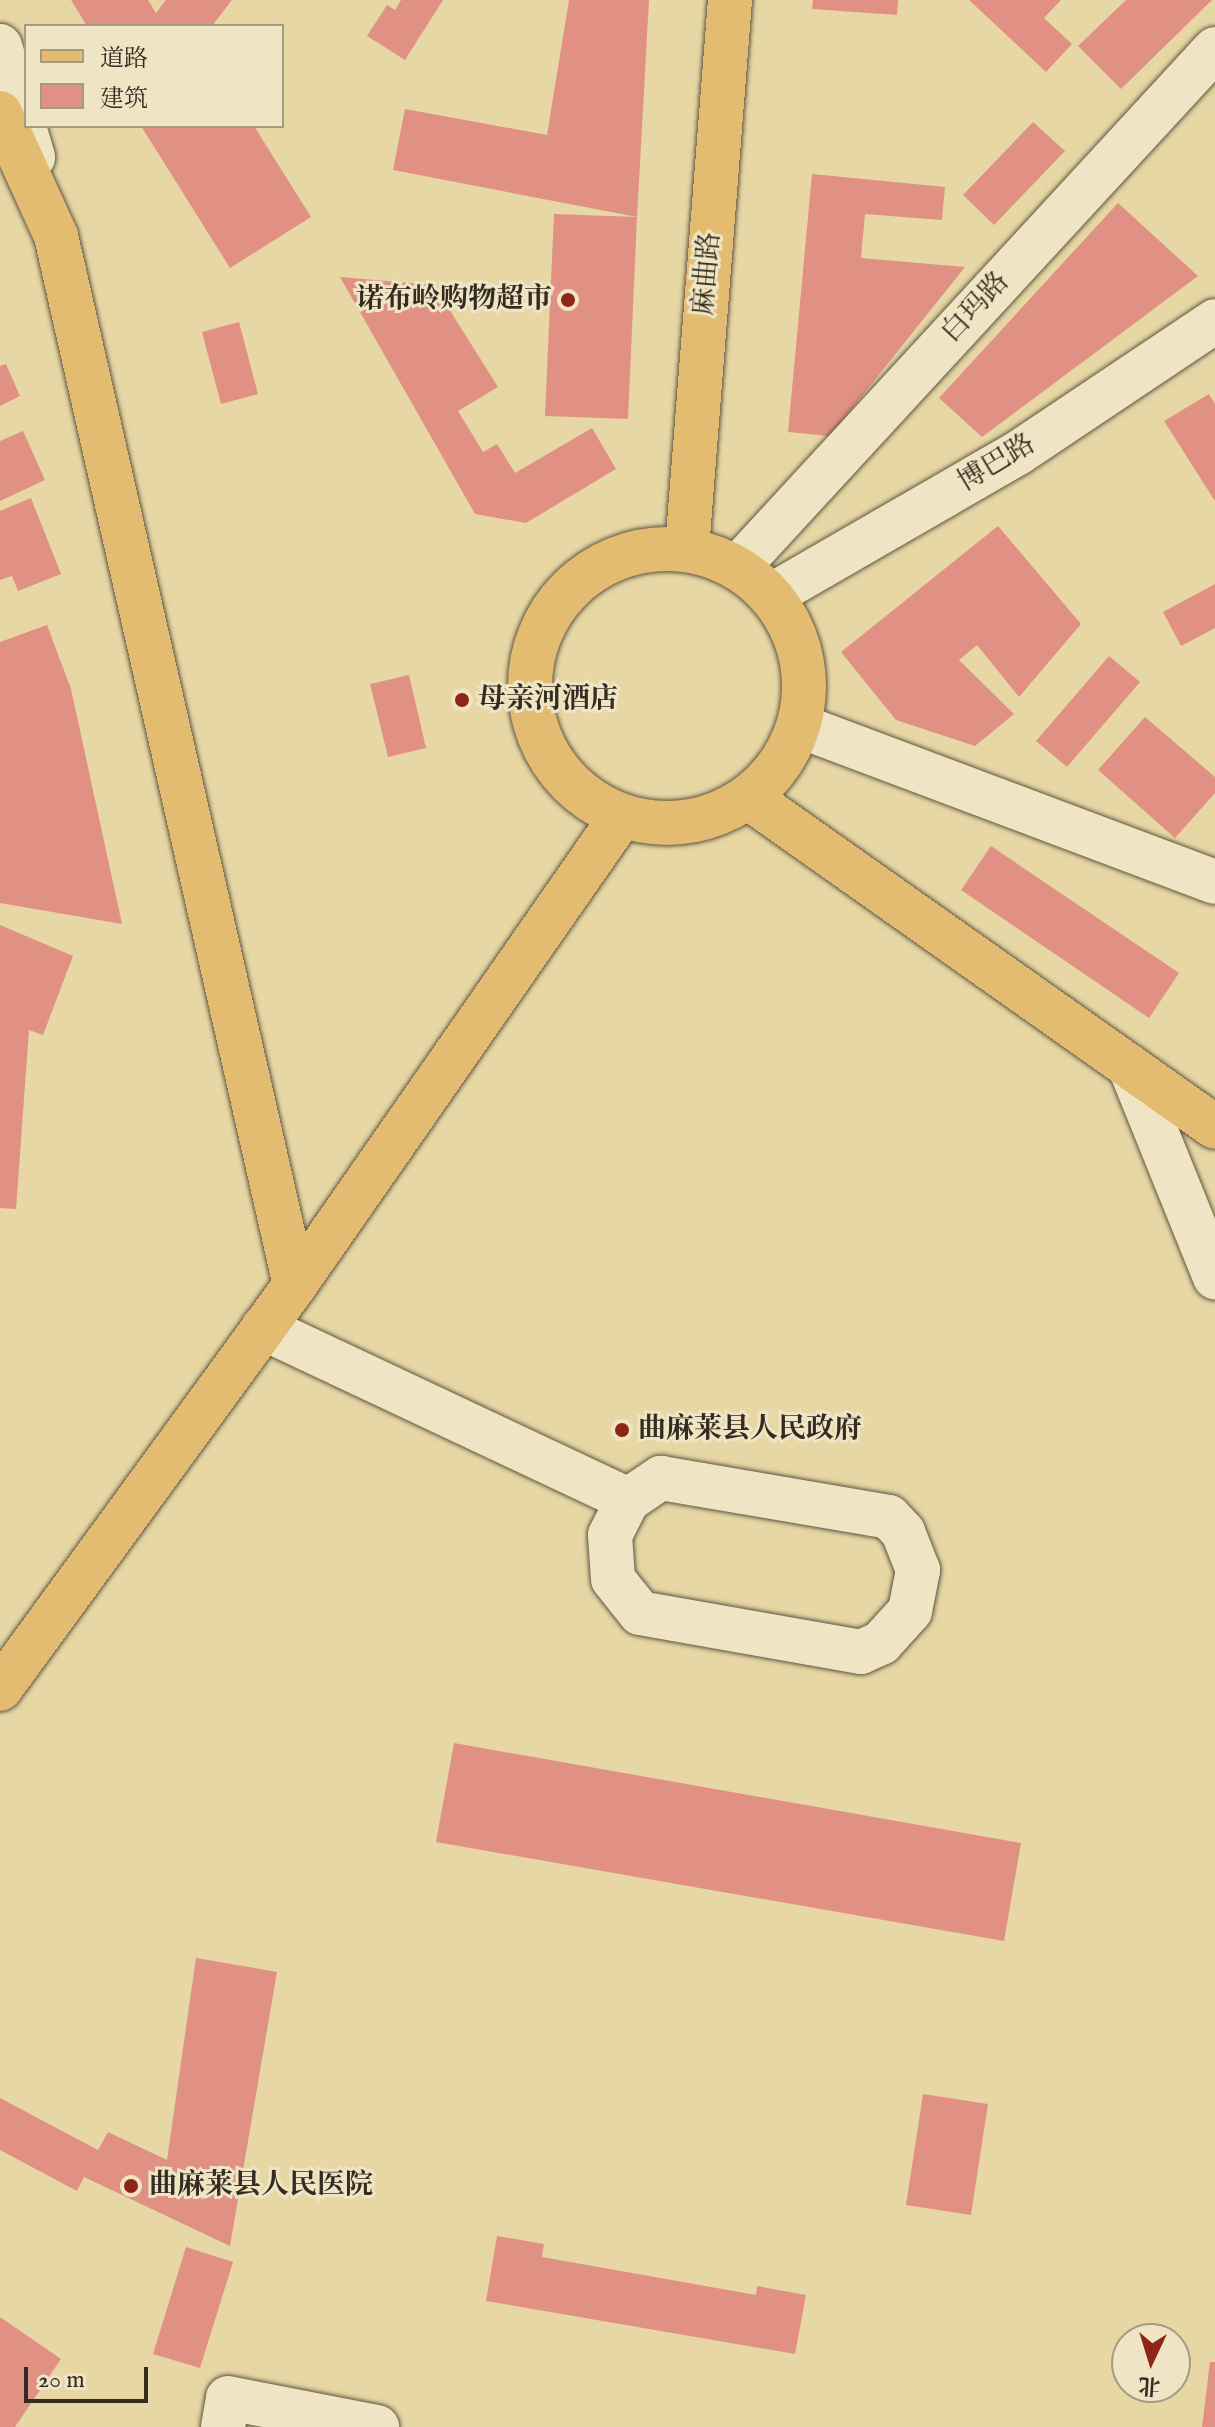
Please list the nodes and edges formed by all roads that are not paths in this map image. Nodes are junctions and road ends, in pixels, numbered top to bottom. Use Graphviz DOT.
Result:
graph roads {
  1 [pos="730,0"];
  2 [pos="0,46"];
  3 [pos="1215,49"];
  4 [pos="0,113"];
  5 [pos="24,127"];
  6 [pos="24,128"];
  7 [pos="56,236"];
  8 [pos="1215,321"];
  9 [pos="687,549"];
  10 [pos="738,567"];
  11 [pos="772,595"];
  12 [pos="800,726"];
  13 [pos="749,798"];
  14 [pos="621,817"];
  15 [pos="1215,882"];
  16 [pos="1130,1067"];
  17 [pos="1215,1127"];
  18 [pos="1215,1277"];
  19 [pos="295,1285"];
  20 [pos="263,1328"];
  21 [pos="628,1500"];
  22 [pos="0,1689"];
  23 [pos="223,2427"];
  24 [pos="377,2427"];
  1 -- 9 [label="main road, 麻曲路"];
  2 -- 5 [label="street"];
  3 -- 10 [label="street, 白玛路"];
  4 -- 7 [label="main road"];
  6 -- 7 [label="street"];
  7 -- 19 [label="main road"];
  8 -- 11 [label="street, 博巴路"];
  9 -- 10 [label="main road"];
  9 -- 14 [label="main road"];
  10 -- 11 [label="main road"];
  11 -- 12 [label="main road"];
  12 -- 13 [label="main road"];
  12 -- 15 [label="street"];
  13 -- 14 [label="main road"];
  13 -- 16 [label="main road"];
  14 -- 19 [label="main road"];
  16 -- 17 [label="main road"];
  16 -- 18 [label="street"];
  19 -- 20 [label="main road"];
  20 -- 21 [label="street"];
  20 -- 22 [label="main road"];
  21 -- 21 [label="street"];
  23 -- 24 [label="street"];
}
